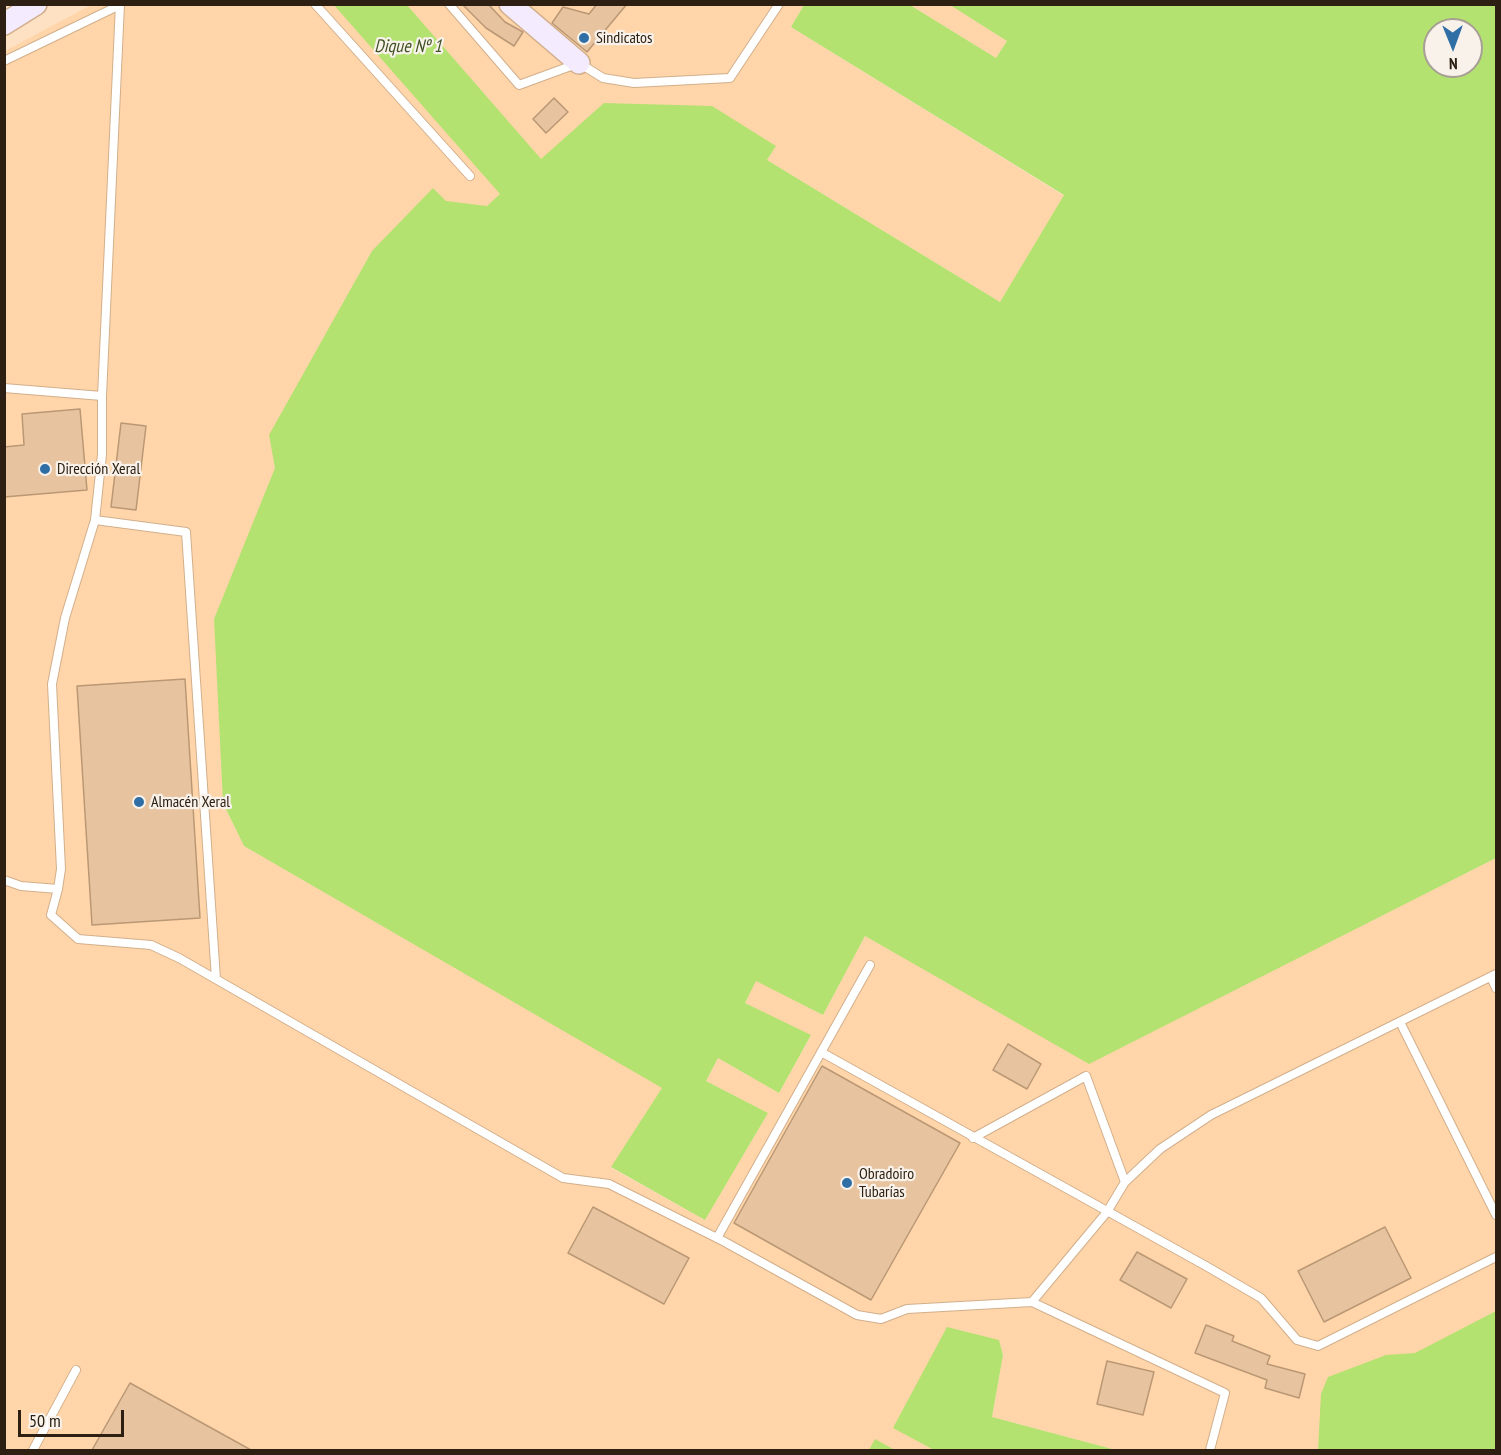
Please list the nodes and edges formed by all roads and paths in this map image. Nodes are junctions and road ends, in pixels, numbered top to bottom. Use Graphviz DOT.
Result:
graph roads {
  1 [pos="36,4"];
  2 [pos="315,4"];
  3 [pos="449,4"];
  4 [pos="510,4"];
  5 [pos="779,4"];
  6 [pos="120,5"];
  7 [pos="4,24"];
  8 [pos="4,61"];
  9 [pos="579,63"];
  10 [pos="470,176"];
  11 [pos="4,388"];
  12 [pos="102,396"];
  13 [pos="96,520"];
  14 [pos="4,880"];
  15 [pos="58,889"];
  16 [pos="870,965"];
  17 [pos="1494,976"];
  18 [pos="216,979"];
  19 [pos="1497,988"];
  20 [pos="1400,1022"];
  21 [pos="821,1052"];
  22 [pos="973,1138"];
  23 [pos="1125,1182"];
  24 [pos="1107,1212"];
  25 [pos="1497,1215"];
  26 [pos="717,1238"];
  27 [pos="1497,1257"];
  28 [pos="1032,1302"];
  29 [pos="76,1370"];
  30 [pos="33,1450"];
  31 [pos="1210,1450"];
  1 -- 7 [label="street"];
  2 -- 10 [label="lane"];
  3 -- 9 [label="lane"];
  4 -- 9 [label="street"];
  5 -- 9 [label="lane"];
  6 -- 8 [label="lane"];
  6 -- 12 [label="lane"];
  11 -- 12 [label="lane"];
  12 -- 13 [label="lane"];
  13 -- 15 [label="lane"];
  13 -- 18 [label="lane"];
  14 -- 15 [label="lane"];
  15 -- 18 [label="lane"];
  16 -- 21 [label="lane"];
  17 -- 19 [label="lane"];
  17 -- 20 [label="lane"];
  18 -- 26 [label="lane"];
  20 -- 23 [label="lane"];
  20 -- 25 [label="lane"];
  21 -- 22 [label="lane"];
  21 -- 26 [label="lane"];
  22 -- 23 [label="lane"];
  22 -- 24 [label="lane"];
  23 -- 24 [label="lane"];
  24 -- 27 [label="lane"];
  24 -- 28 [label="lane"];
  26 -- 28 [label="lane"];
  28 -- 31 [label="lane"];
  29 -- 30 [label="lane"];
}
